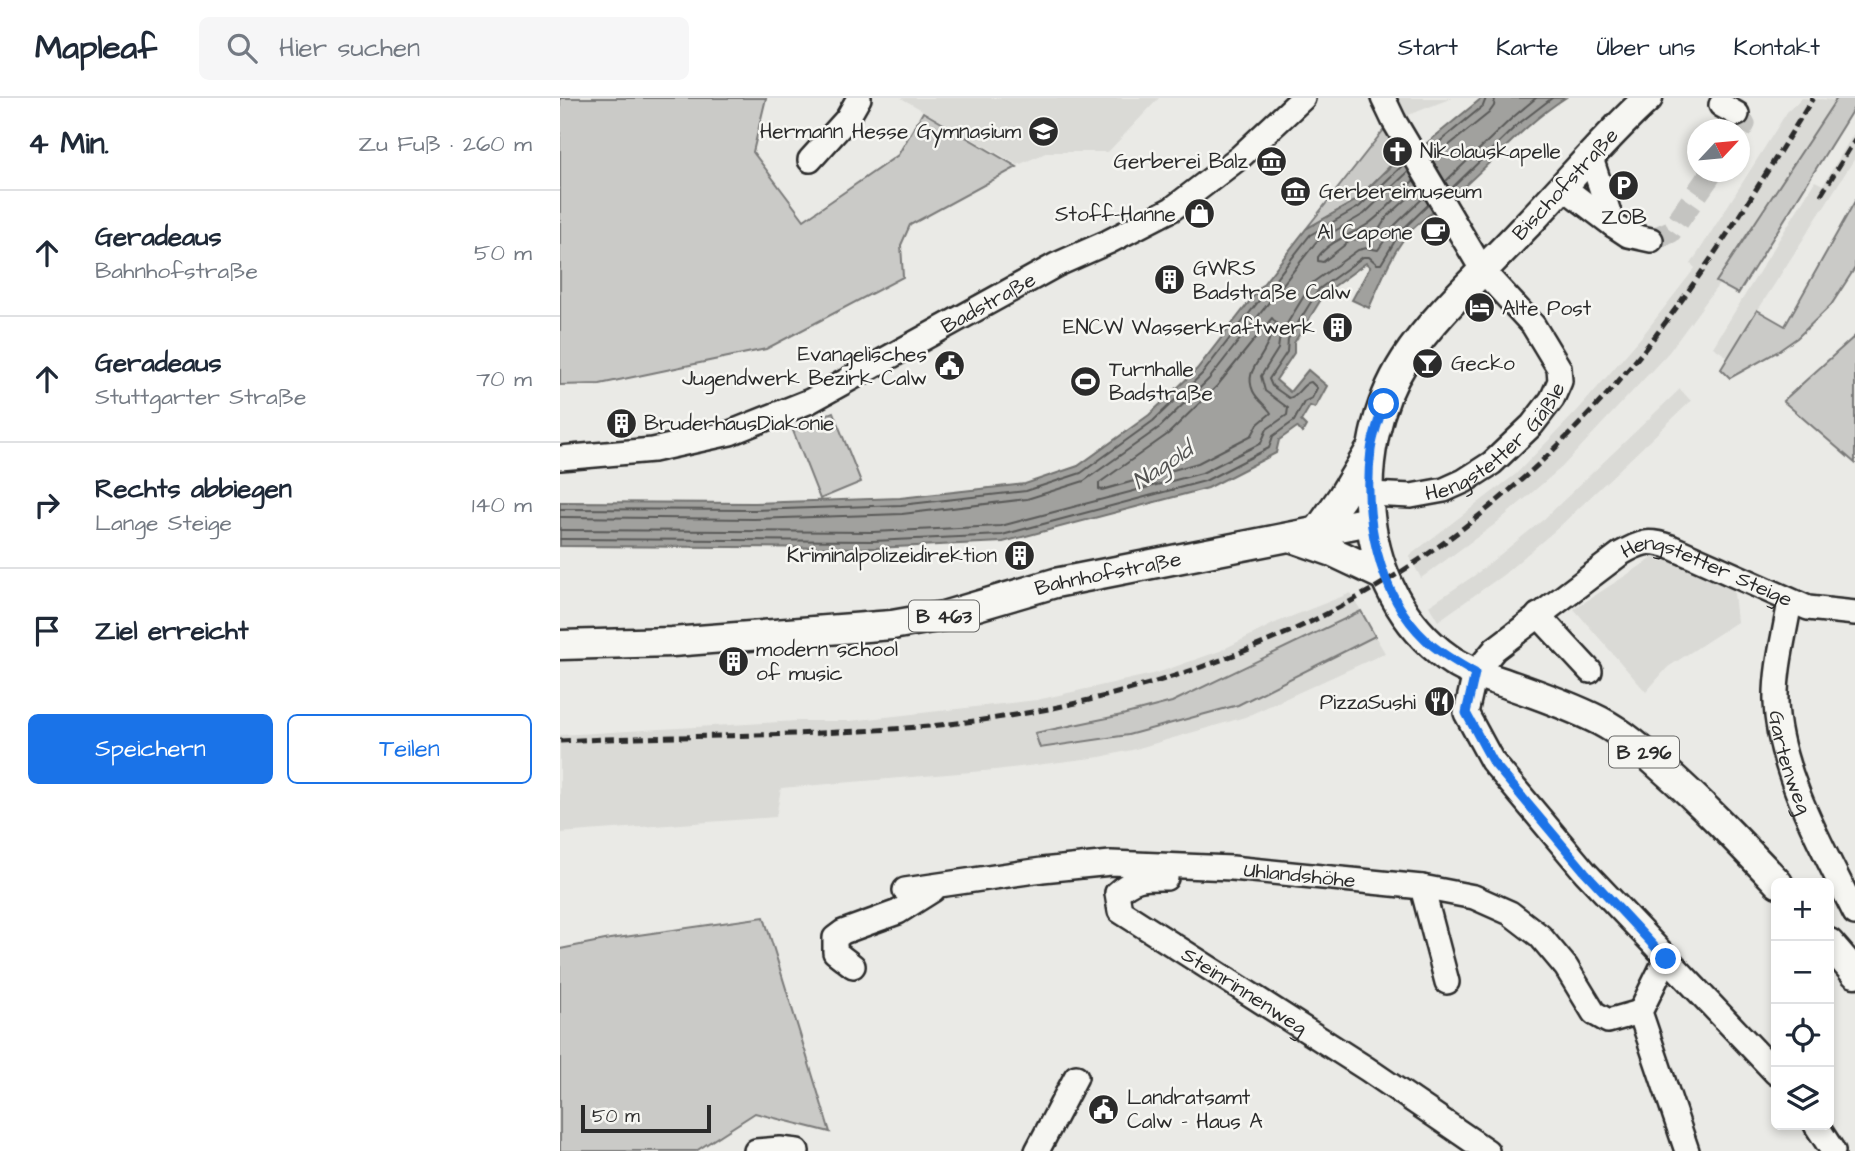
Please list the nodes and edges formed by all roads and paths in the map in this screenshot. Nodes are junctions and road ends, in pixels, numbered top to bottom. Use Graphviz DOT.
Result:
graph roads {
  1 [pos="859,98"];
  2 [pos="1303,98"];
  3 [pos="1383,98"];
  4 [pos="1648,98"];
  5 [pos="1590,155"];
  6 [pos="810,160"];
  7 [pos="1563,187"];
  8 [pos="1613,225"];
  9 [pos="1651,240"];
  10 [pos="1483,271"];
  11 [pos="1371,449"];
  12 [pos="560,458"];
  13 [pos="1370,507"];
  14 [pos="1317,531"];
  15 [pos="1290,537"];
  16 [pos="1384,576"];
  17 [pos="1790,601"];
  18 [pos="1855,613"];
  19 [pos="1538,615"];
  20 [pos="560,645"];
  21 [pos="1590,671"];
  22 [pos="1475,673"];
  23 [pos="1232,868"];
  24 [pos="1773,878"];
  25 [pos="937,887"];
  26 [pos="1422,887"];
  27 [pos="905,890"];
  28 [pos="1855,913"];
  29 [pos="1834,949"];
  30 [pos="1666,959"];
  31 [pos="853,966"];
  32 [pos="1855,973"];
  33 [pos="1447,982"];
  34 [pos="1640,1012"];
  35 [pos="1771,1068"];
  36 [pos="1076,1077"];
  37 [pos="1819,1130"];
  38 [pos="756,1151"];
  39 [pos="797,1151"];
  40 [pos="1037,1151"];
  41 [pos="1487,1151"];
  42 [pos="1688,1151"];
  43 [pos="1833,1151"];
  1 -- 6 [label="street"];
  2 -- 12 [label="street, Badstraße"];
  3 -- 10 [label="street"];
  4 -- 5 [label="main road, Bischofstraße / B 296"];
  5 -- 7 [label="main road, Bischofstraße / B 296"];
  5 -- 8 [label="street"];
  7 -- 8 [label="street"];
  7 -- 10 [label="main road, Bischofstraße / B 296"];
  8 -- 9 [label="street"];
  10 -- 11 [label="main road, B 296"];
  10 -- 13 [label="street, Hengstetter Gäßle"];
  11 -- 13 [label="main road, B 296"];
  11 -- 14 [label="main road"];
  13 -- 14 [label="main road, Bahnhofstraße / B 463"];
  13 -- 16 [label="main road, B 296"];
  14 -- 15 [label="main road, Bahnhofstraße / B 463"];
  15 -- 16 [label="main road"];
  15 -- 20 [label="main road, Bahnhofstraße / B 463"];
  16 -- 22 [label="main road, B 296"];
  17 -- 18 [label="street, Hengstetter Steige"];
  17 -- 19 [label="street, Hengstetter Steige"];
  17 -- 28 [label="street, Gartenweg"];
  19 -- 21 [label="street"];
  19 -- 22 [label="street, Hengstetter Steige"];
  22 -- 24 [label="main road, B 296"];
  22 -- 30 [label="street"];
  23 -- 25 [label="street, Uhlandshöhe"];
  23 -- 26 [label="street, Uhlandshöhe"];
  23 -- 41 [label="street, Steinrinnenweg"];
  25 -- 27 [label="street, Uhlandshöhe"];
  25 -- 31 [label="street"];
  26 -- 33 [label="street"];
  26 -- 34 [label="street, Uhlandshöhe"];
  29 -- 32 [label="main road"];
  30 -- 34 [label="street"];
  30 -- 35 [label="street"];
  34 -- 42 [label="street"];
  36 -- 40 [label="street"];
  37 -- 43 [label="street"];
  38 -- 39 [label="street"];
}
